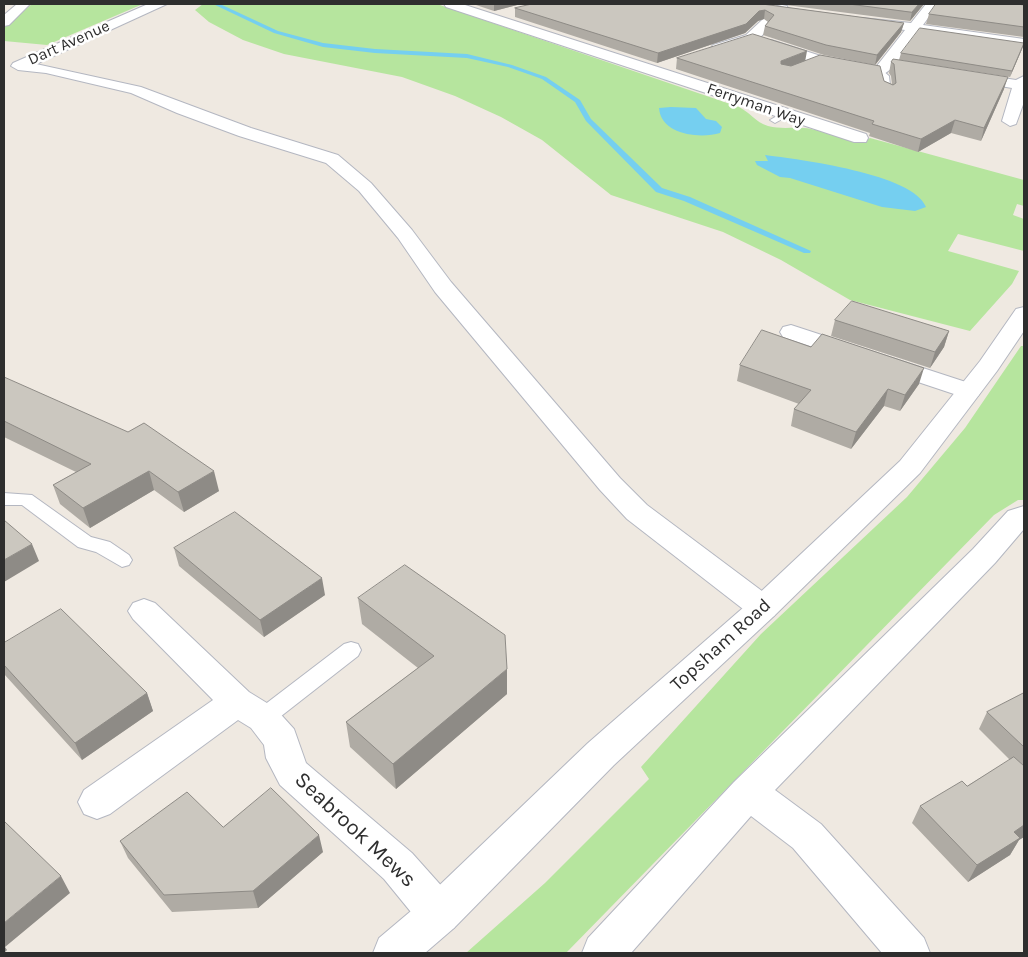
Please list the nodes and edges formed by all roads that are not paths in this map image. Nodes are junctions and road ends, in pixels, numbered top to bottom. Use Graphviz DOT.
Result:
graph roads {
  1 [pos="24,4"];
  2 [pos="162,4"];
  3 [pos="450,4"];
  4 [pos="932,4"];
  5 [pos="765,7"];
  6 [pos="512,12"];
  7 [pos="489,18"];
  8 [pos="857,20"];
  9 [pos="4,22"];
  10 [pos="914,27"];
  11 [pos="750,38"];
  12 [pos="1024,44"];
  13 [pos="706,51"];
  14 [pos="821,61"];
  15 [pos="671,64"];
  16 [pos="906,67"];
  17 [pos="803,68"];
  18 [pos="883,68"];
  19 [pos="11,69"];
  20 [pos="654,70"];
  21 [pos="953,74"];
  22 [pos="1022,82"];
  23 [pos="888,93"];
  24 [pos="1010,121"];
  25 [pos="860,138"];
  26 [pos="1024,314"];
  27 [pos="791,332"];
  28 [pos="969,391"];
  29 [pos="4,499"];
  30 [pos="1024,516"];
  31 [pos="122,560"];
  32 [pos="763,608"];
  33 [pos="144,611"];
  34 [pos="351,650"];
  35 [pos="250,710"];
  36 [pos="748,794"];
  37 [pos="97,802"];
  38 [pos="438,914"];
  39 [pos="394,953"];
  40 [pos="603,953"];
  41 [pos="909,953"];
  1 -- 9 [label="street"];
  2 -- 19 [label="street, Dart Avenue"];
  3 -- 7 [label="street, Ferryman Way"];
  4 -- 10 [label="street"];
  5 -- 11 [label="street"];
  6 -- 7 [label="street"];
  7 -- 20 [label="street, Ferryman Way"];
  8 -- 10 [label="street"];
  10 -- 12 [label="street"];
  10 -- 18 [label="street"];
  11 -- 13 [label="street"];
  11 -- 14 [label="street"];
  14 -- 17 [label="lane"];
  14 -- 18 [label="street"];
  15 -- 20 [label="street"];
  16 -- 18 [label="street"];
  18 -- 23 [label="lane"];
  19 -- 32 [label="street"];
  20 -- 25 [label="street, Ferryman Way"];
  21 -- 22 [label="street"];
  22 -- 24 [label="street"];
  26 -- 28 [label="street, Topsham Road"];
  27 -- 28 [label="street"];
  28 -- 32 [label="street, Topsham Road"];
  29 -- 31 [label="lane"];
  30 -- 36 [label="street"];
  32 -- 38 [label="street, Topsham Road"];
  33 -- 35 [label="street, Seabrook Mews"];
  34 -- 35 [label="lane"];
  35 -- 37 [label="street"];
  35 -- 38 [label="street, Seabrook Mews"];
  36 -- 40 [label="street"];
  36 -- 41 [label="street"];
  38 -- 39 [label="street, Topsham Road"];
}
